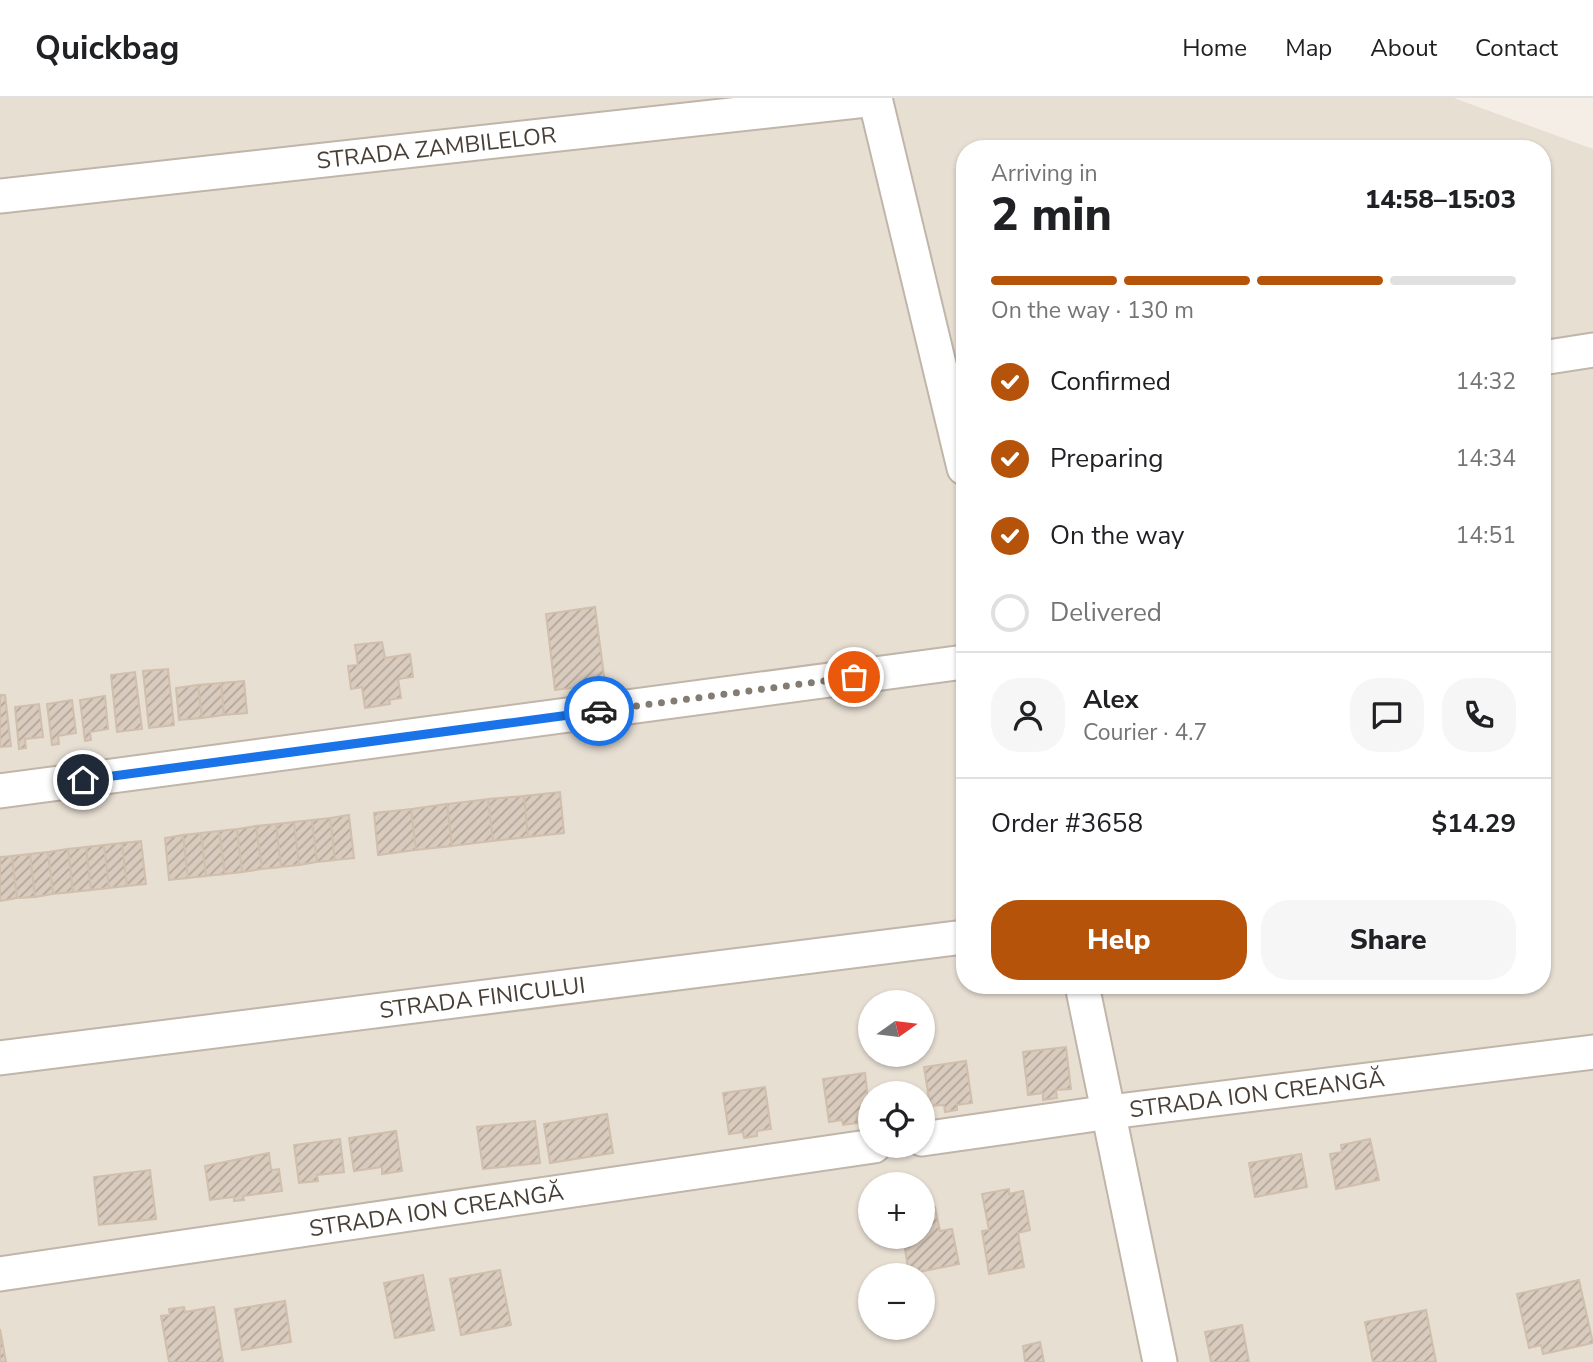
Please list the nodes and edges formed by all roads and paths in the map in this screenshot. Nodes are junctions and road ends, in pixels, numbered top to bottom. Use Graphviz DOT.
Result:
graph roads {
  1 [pos="875,99"];
  2 [pos="0,195"];
  3 [pos="1593,350"];
  4 [pos="1551,357"];
  5 [pos="956,430"];
  6 [pos="956,663"];
  7 [pos="0,791"];
  8 [pos="956,938"];
  9 [pos="1084,994"];
  10 [pos="1593,1052"];
  11 [pos="0,1058"];
  12 [pos="1110,1112"];
  13 [pos="935,1137"];
  14 [pos="858,1148"];
  15 [pos="0,1274"];
  16 [pos="1160,1362"];
  1 -- 2 [label="street, STRADA ZAMBILELOR"];
  1 -- 5 [label="street"];
  3 -- 4 [label="street"];
  6 -- 7 [label="street"];
  8 -- 11 [label="street, STRADA FINICULUI"];
  9 -- 12 [label="street"];
  10 -- 12 [label="street, STRADA ION CREANGĂ"];
  12 -- 13 [label="street, STRADA ION CREANGĂ"];
  12 -- 16 [label="street"];
  14 -- 15 [label="street, STRADA ION CREANGĂ"];
}
